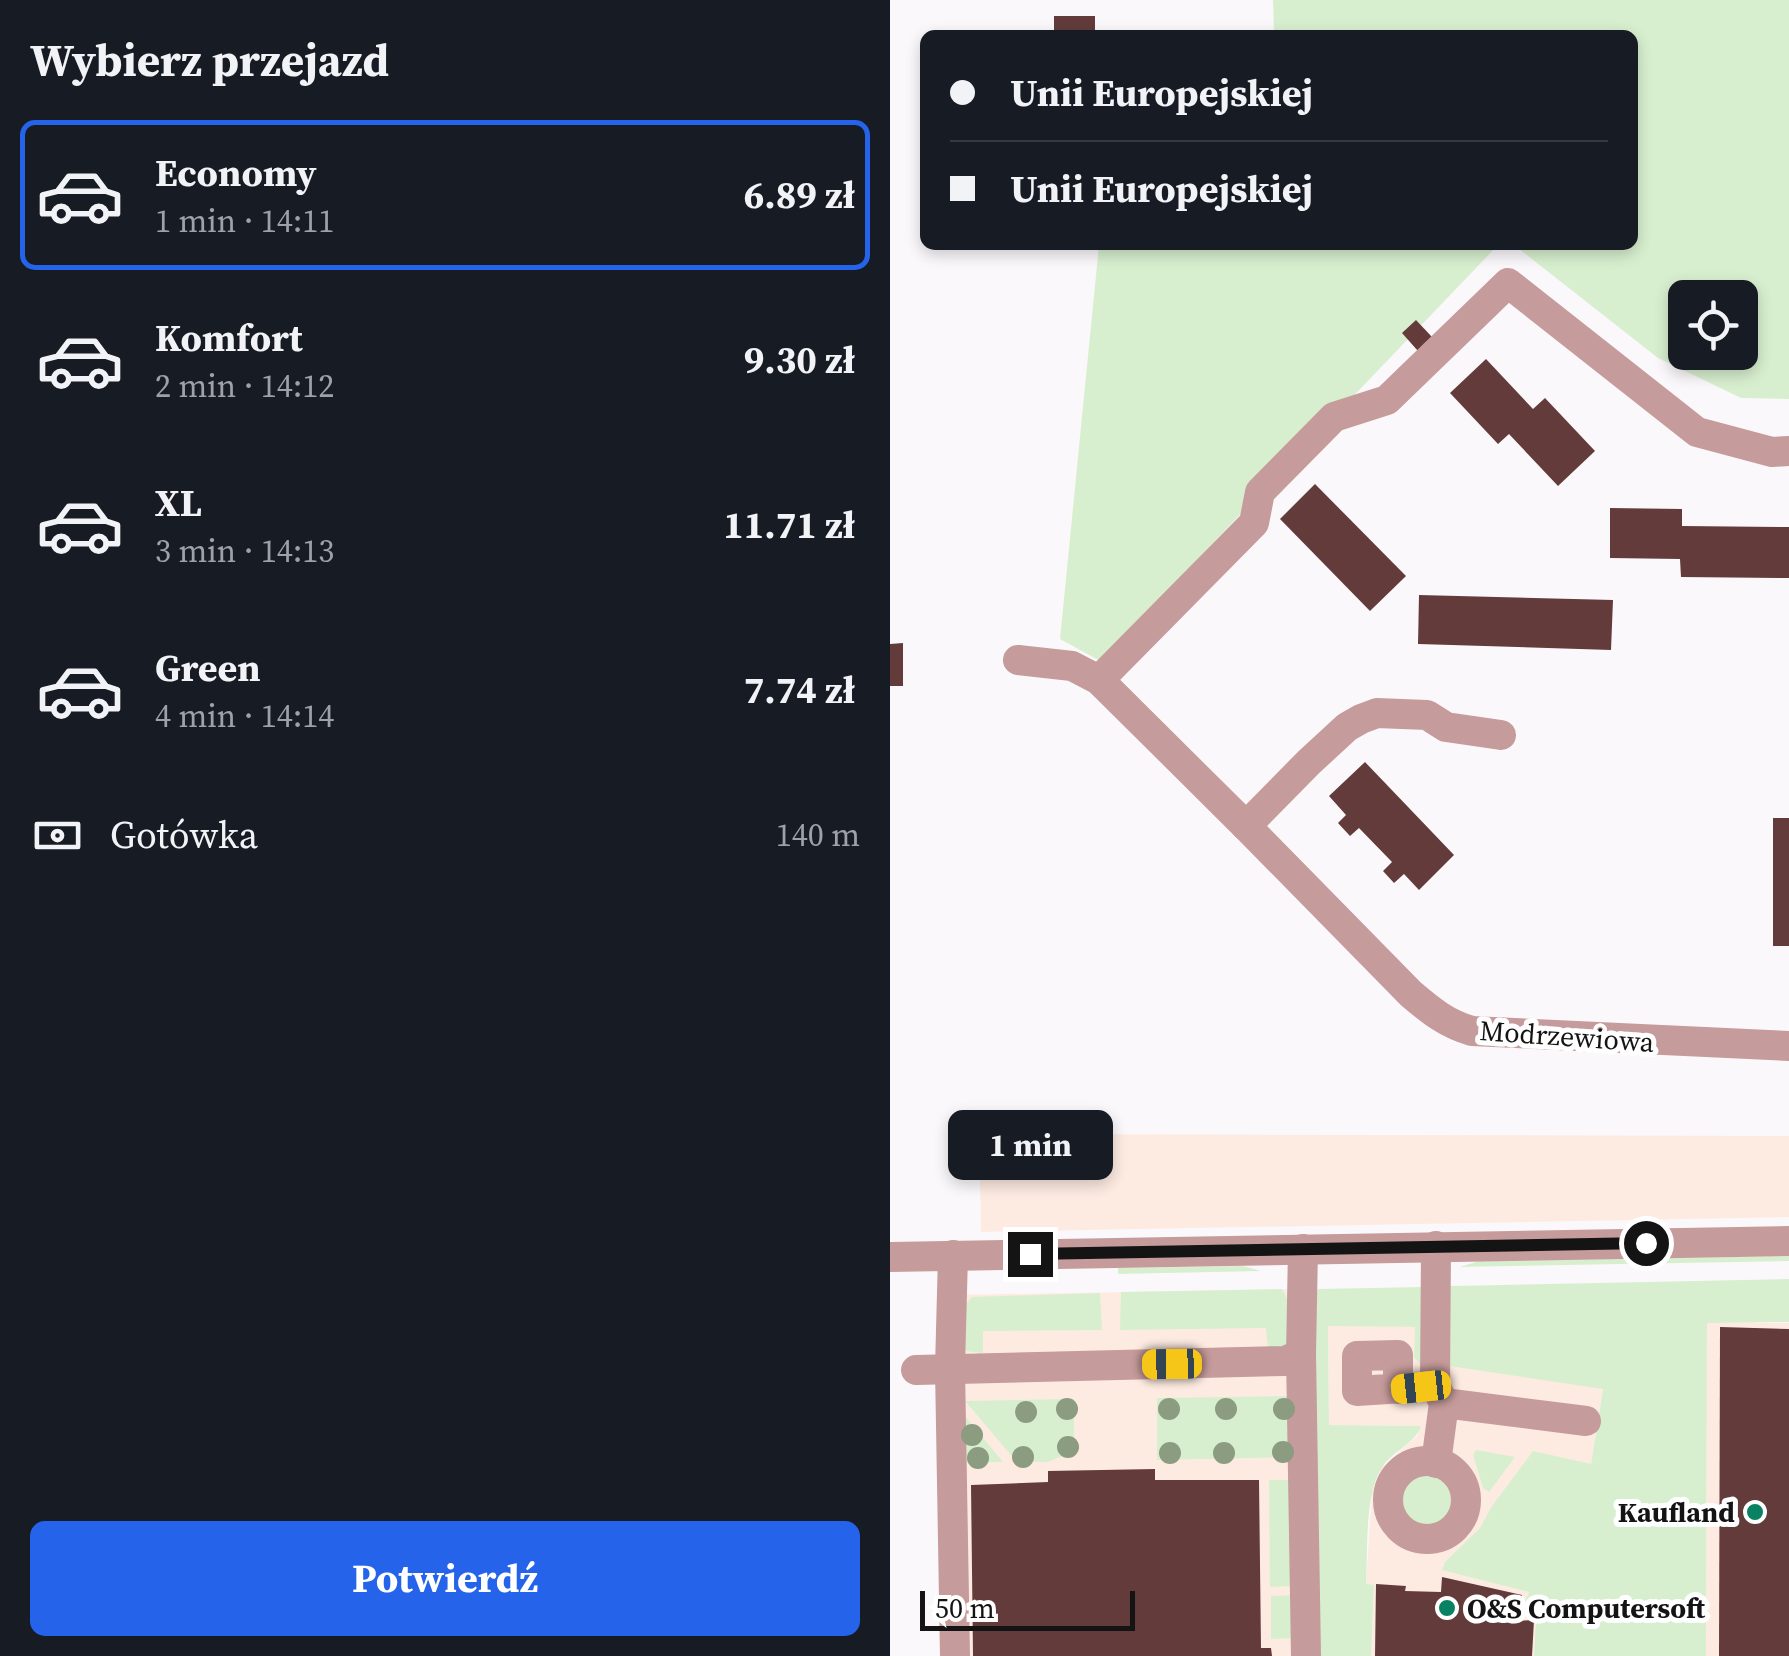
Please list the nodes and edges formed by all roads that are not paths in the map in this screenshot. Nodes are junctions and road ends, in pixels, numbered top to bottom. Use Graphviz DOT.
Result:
graph roads {
  1 [pos="1789,451"];
  2 [pos="1018,660"];
  3 [pos="1100,680"];
  4 [pos="1502,735"];
  5 [pos="1246,826"];
  6 [pos="1789,1046"];
  7 [pos="1789,1241"];
  8 [pos="1436,1246"];
  9 [pos="1303,1249"];
  10 [pos="952,1256"];
  11 [pos="890,1257"];
  12 [pos="1301,1354"];
  13 [pos="950,1368"];
  14 [pos="916,1370"];
  15 [pos="1398,1389"];
  16 [pos="1440,1394"];
  17 [pos="1586,1421"];
  18 [pos="1436,1462"];
  19 [pos="955,1656"];
  20 [pos="1306,1656"];
  1 -- 3 [label="street"];
  2 -- 3 [label="street, Modrzewiowa"];
  3 -- 5 [label="street, Modrzewiowa"];
  4 -- 5 [label="street"];
  5 -- 6 [label="street, Modrzewiowa"];
  7 -- 8 [label="street"];
  8 -- 9 [label="street"];
  8 -- 16 [label="street"];
  9 -- 10 [label="street"];
  9 -- 12 [label="street"];
  10 -- 11 [label="street"];
  10 -- 13 [label="street"];
  12 -- 13 [label="street"];
  12 -- 20 [label="street"];
  13 -- 14 [label="street"];
  13 -- 19 [label="street"];
  15 -- 16 [label="street"];
  16 -- 17 [label="street"];
  16 -- 18 [label="street"];
}
